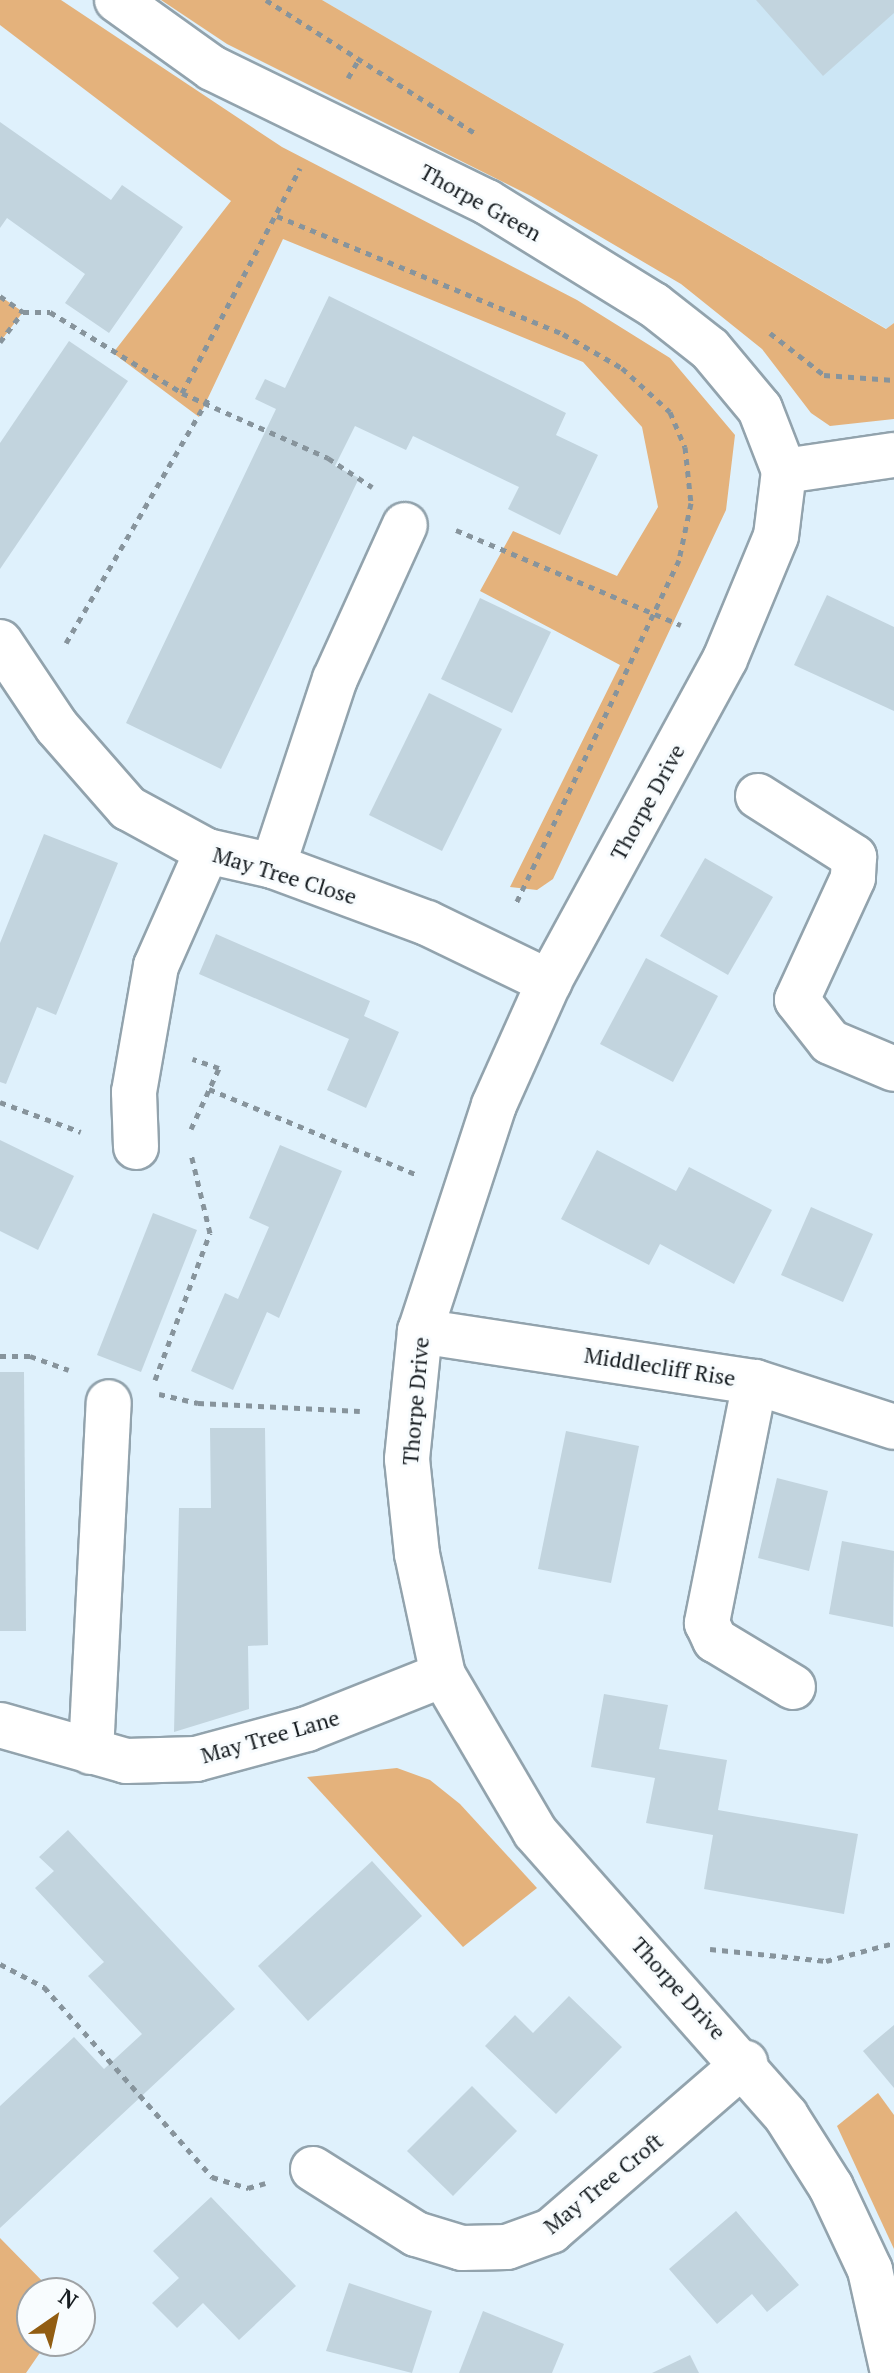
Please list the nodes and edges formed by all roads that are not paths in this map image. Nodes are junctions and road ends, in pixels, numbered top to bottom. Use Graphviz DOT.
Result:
graph roads {
  1 [pos="117,0"];
  2 [pos="894,455"];
  3 [pos="784,471"];
  4 [pos="405,525"];
  5 [pos="0,642"];
  6 [pos="758,796"];
  7 [pos="207,851"];
  8 [pos="273,866"];
  9 [pos="549,982"];
  10 [pos="894,1069"];
  11 [pos="136,1147"];
  12 [pos="420,1331"];
  13 [pos="755,1382"];
  14 [pos="94,1388"];
  15 [pos="894,1427"];
  16 [pos="443,1675"];
  17 [pos="793,1687"];
  18 [pos="0,1725"];
  19 [pos="91,1752"];
  20 [pos="745,2063"];
  21 [pos="313,2169"];
  22 [pos="893,2373"];
  1 -- 3 [label="street, Thorpe Green"];
  2 -- 3 [label="street"];
  3 -- 9 [label="street, Thorpe Drive"];
  4 -- 8 [label="street"];
  5 -- 7 [label="street, May Tree Close"];
  6 -- 10 [label="street"];
  7 -- 8 [label="street, May Tree Close"];
  7 -- 11 [label="street"];
  8 -- 9 [label="street, May Tree Close"];
  9 -- 12 [label="street, Thorpe Drive"];
  12 -- 13 [label="street, Middlecliff Rise"];
  12 -- 16 [label="street, Thorpe Drive"];
  13 -- 15 [label="street, Middlecliff Rise"];
  13 -- 17 [label="street"];
  14 -- 19 [label="street"];
  16 -- 19 [label="street, May Tree Lane"];
  16 -- 20 [label="street, Thorpe Drive"];
  18 -- 19 [label="street, May Tree Lane"];
  20 -- 21 [label="street, May Tree Croft"];
  20 -- 22 [label="street, Thorpe Drive"];
}
